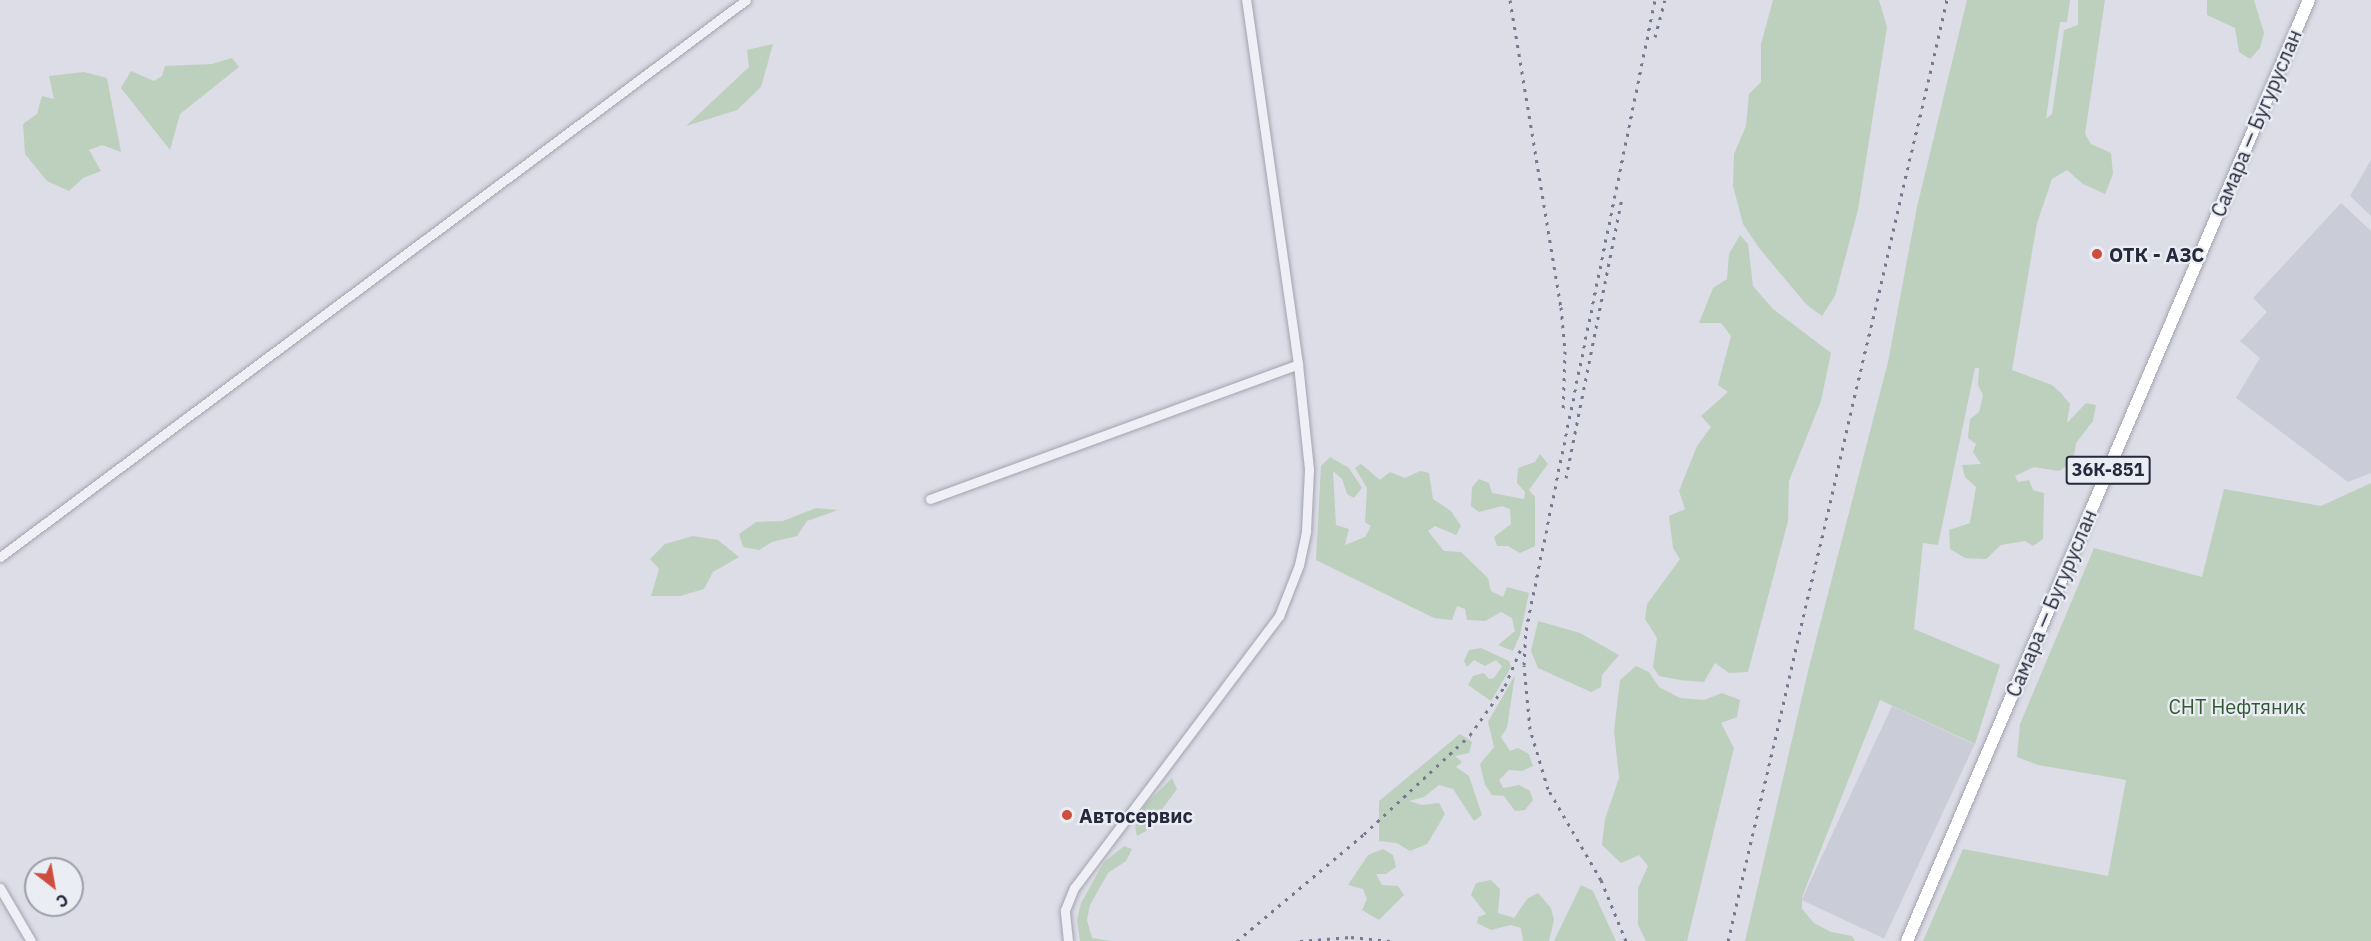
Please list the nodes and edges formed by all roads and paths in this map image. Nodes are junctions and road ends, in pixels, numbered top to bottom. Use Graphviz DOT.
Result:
graph roads {
  1 [pos="746,0"];
  2 [pos="1246,0"];
  3 [pos="2309,0"];
  4 [pos="1298,364"];
  5 [pos="930,499"];
  6 [pos="0,556"];
  7 [pos="0,888"];
  8 [pos="31,941"];
  9 [pos="1068,941"];
  10 [pos="1907,941"];
  1 -- 6 [label="street"];
  2 -- 4 [label="street"];
  3 -- 10 [label="main road, Самара — Бугуруслан / 36К-851"];
  4 -- 5 [label="street"];
  4 -- 9 [label="street"];
  7 -- 8 [label="street"];
}
